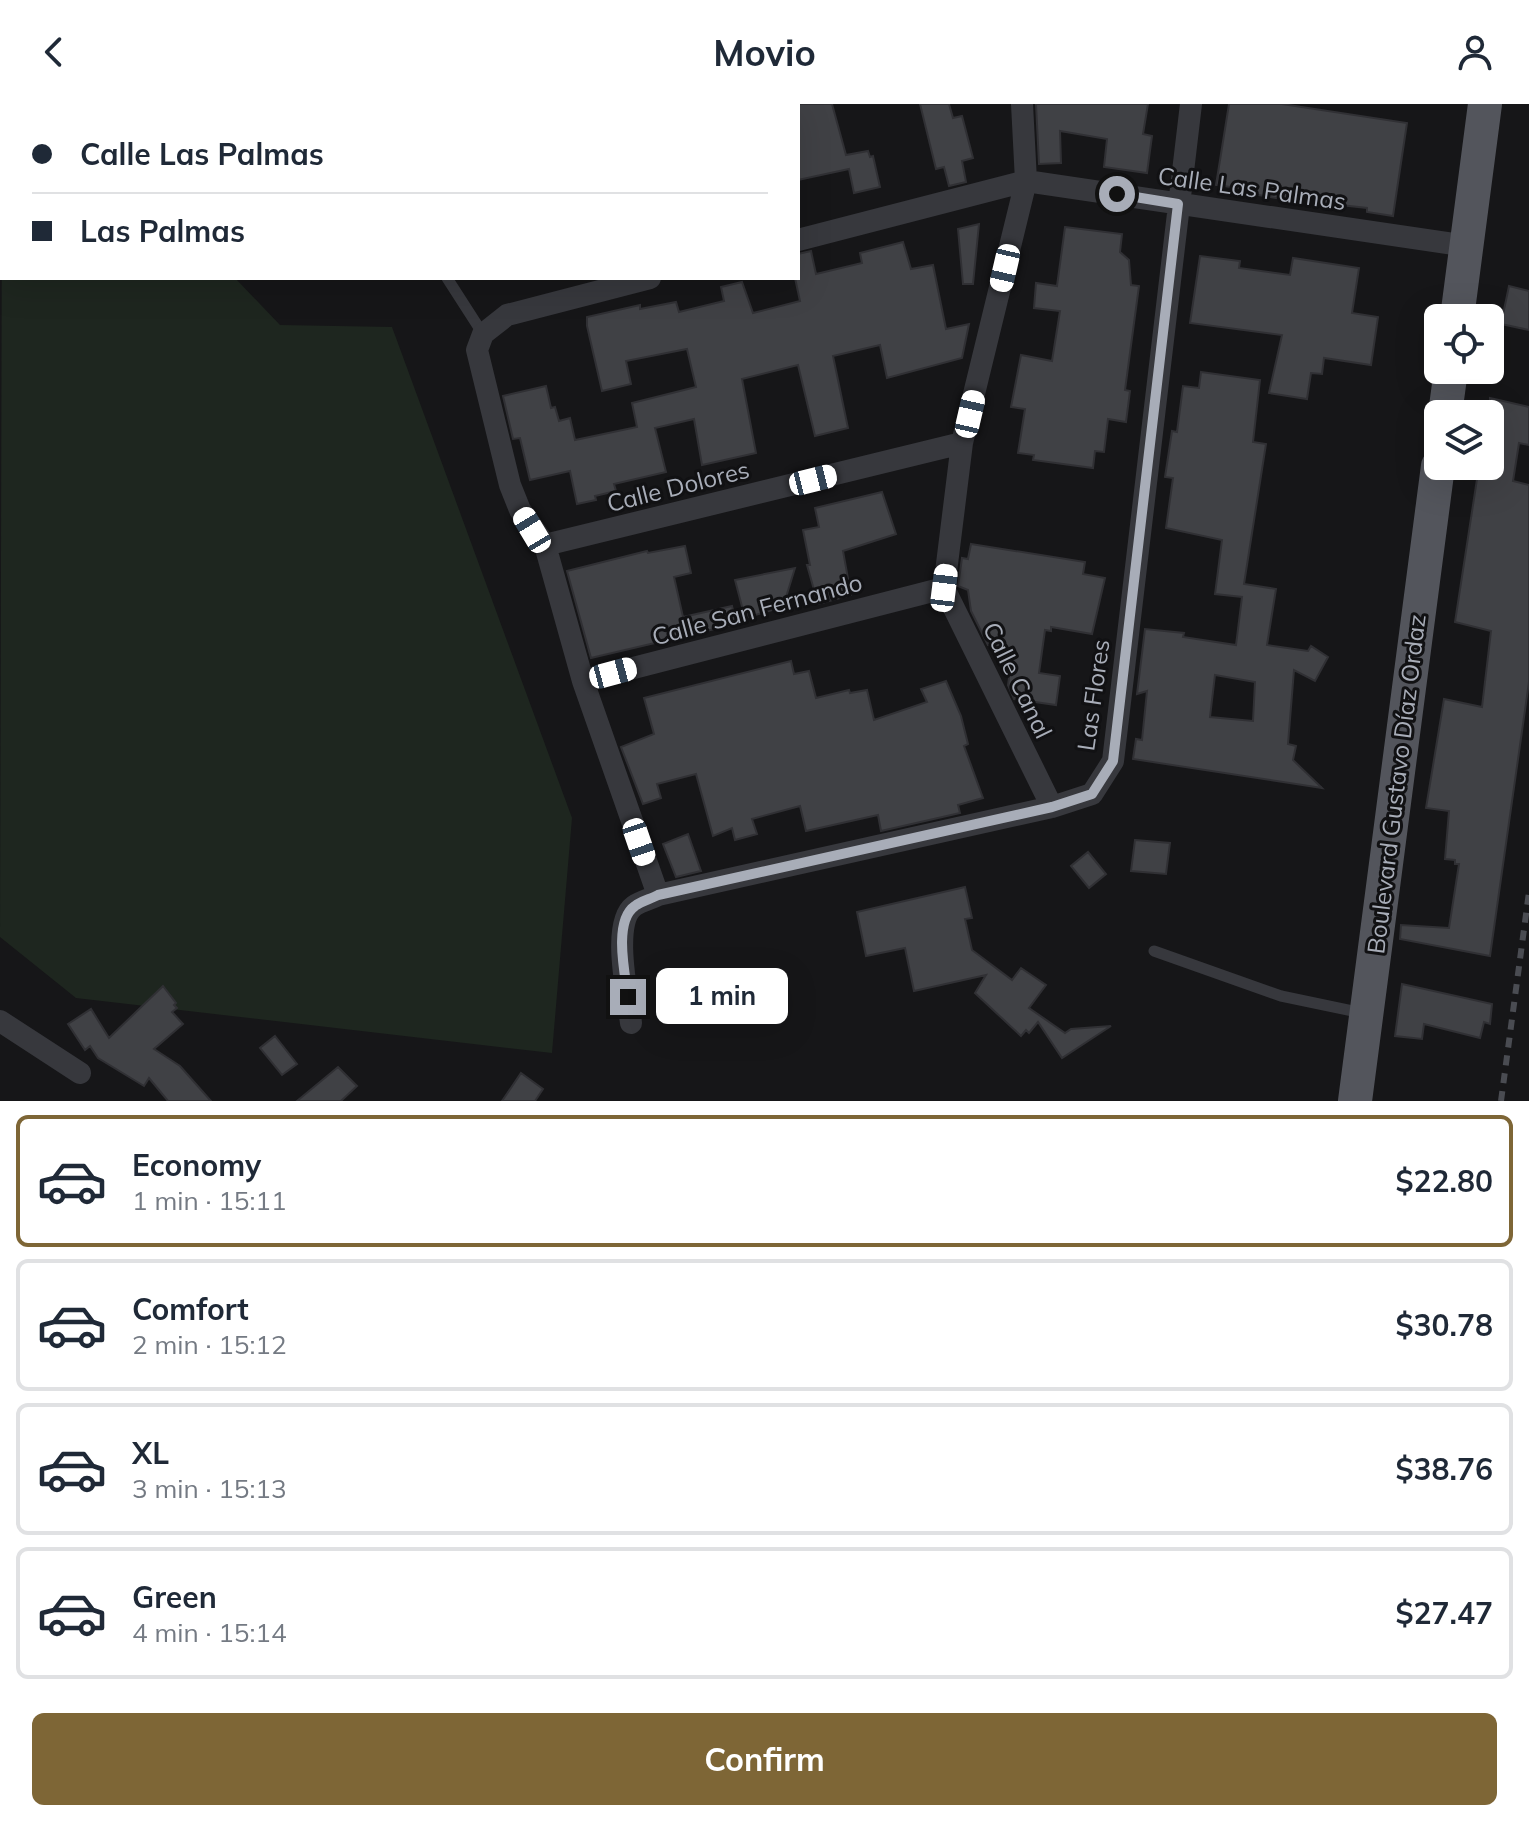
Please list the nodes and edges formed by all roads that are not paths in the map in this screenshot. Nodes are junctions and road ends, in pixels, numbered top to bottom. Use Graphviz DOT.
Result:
graph roads {
  1 [pos="1022,104"];
  2 [pos="1191,104"];
  3 [pos="1485,104"];
  4 [pos="1026,181"];
  5 [pos="1178,204"];
  6 [pos="800,239"];
  7 [pos="1467,246"];
  8 [pos="448,280"];
  9 [pos="642,280"];
  10 [pos="1459,304"];
  11 [pos="483,334"];
  12 [pos="962,443"];
  13 [pos="1436,480"];
  14 [pos="545,545"];
  15 [pos="944,588"];
  16 [pos="583,681"];
  17 [pos="1052,807"];
  18 [pos="658,895"];
  19 [pos="1154,951"];
  20 [pos="1366,1014"];
  21 [pos="0,1021"];
  22 [pos="631,1023"];
  23 [pos="80,1073"];
  24 [pos="1355,1101"];
  1 -- 4 [label="street"];
  2 -- 5 [label="street, Las Flores"];
  3 -- 7 [label="main road"];
  4 -- 5 [label="street, Calle Las Palmas"];
  4 -- 6 [label="street, Calle Las Palmas"];
  4 -- 12 [label="street"];
  5 -- 7 [label="street, Calle Las Palmas"];
  5 -- 17 [label="street, Las Flores"];
  7 -- 10 [label="main road"];
  8 -- 11 [label="lane"];
  9 -- 11 [label="street"];
  11 -- 14 [label="street"];
  12 -- 14 [label="street, Calle Dolores"];
  12 -- 15 [label="street"];
  13 -- 20 [label="main road, Boulevard Gustavo Díaz Ordaz"];
  14 -- 16 [label="street"];
  15 -- 16 [label="street, Calle San Fernando"];
  15 -- 17 [label="street, Calle Canal"];
  16 -- 18 [label="street"];
  17 -- 18 [label="street, Las Flores"];
  18 -- 22 [label="street"];
  19 -- 20 [label="lane"];
  20 -- 24 [label="main road, Boulevard Gustavo Díaz Ordaz"];
  21 -- 23 [label="street"];
}
